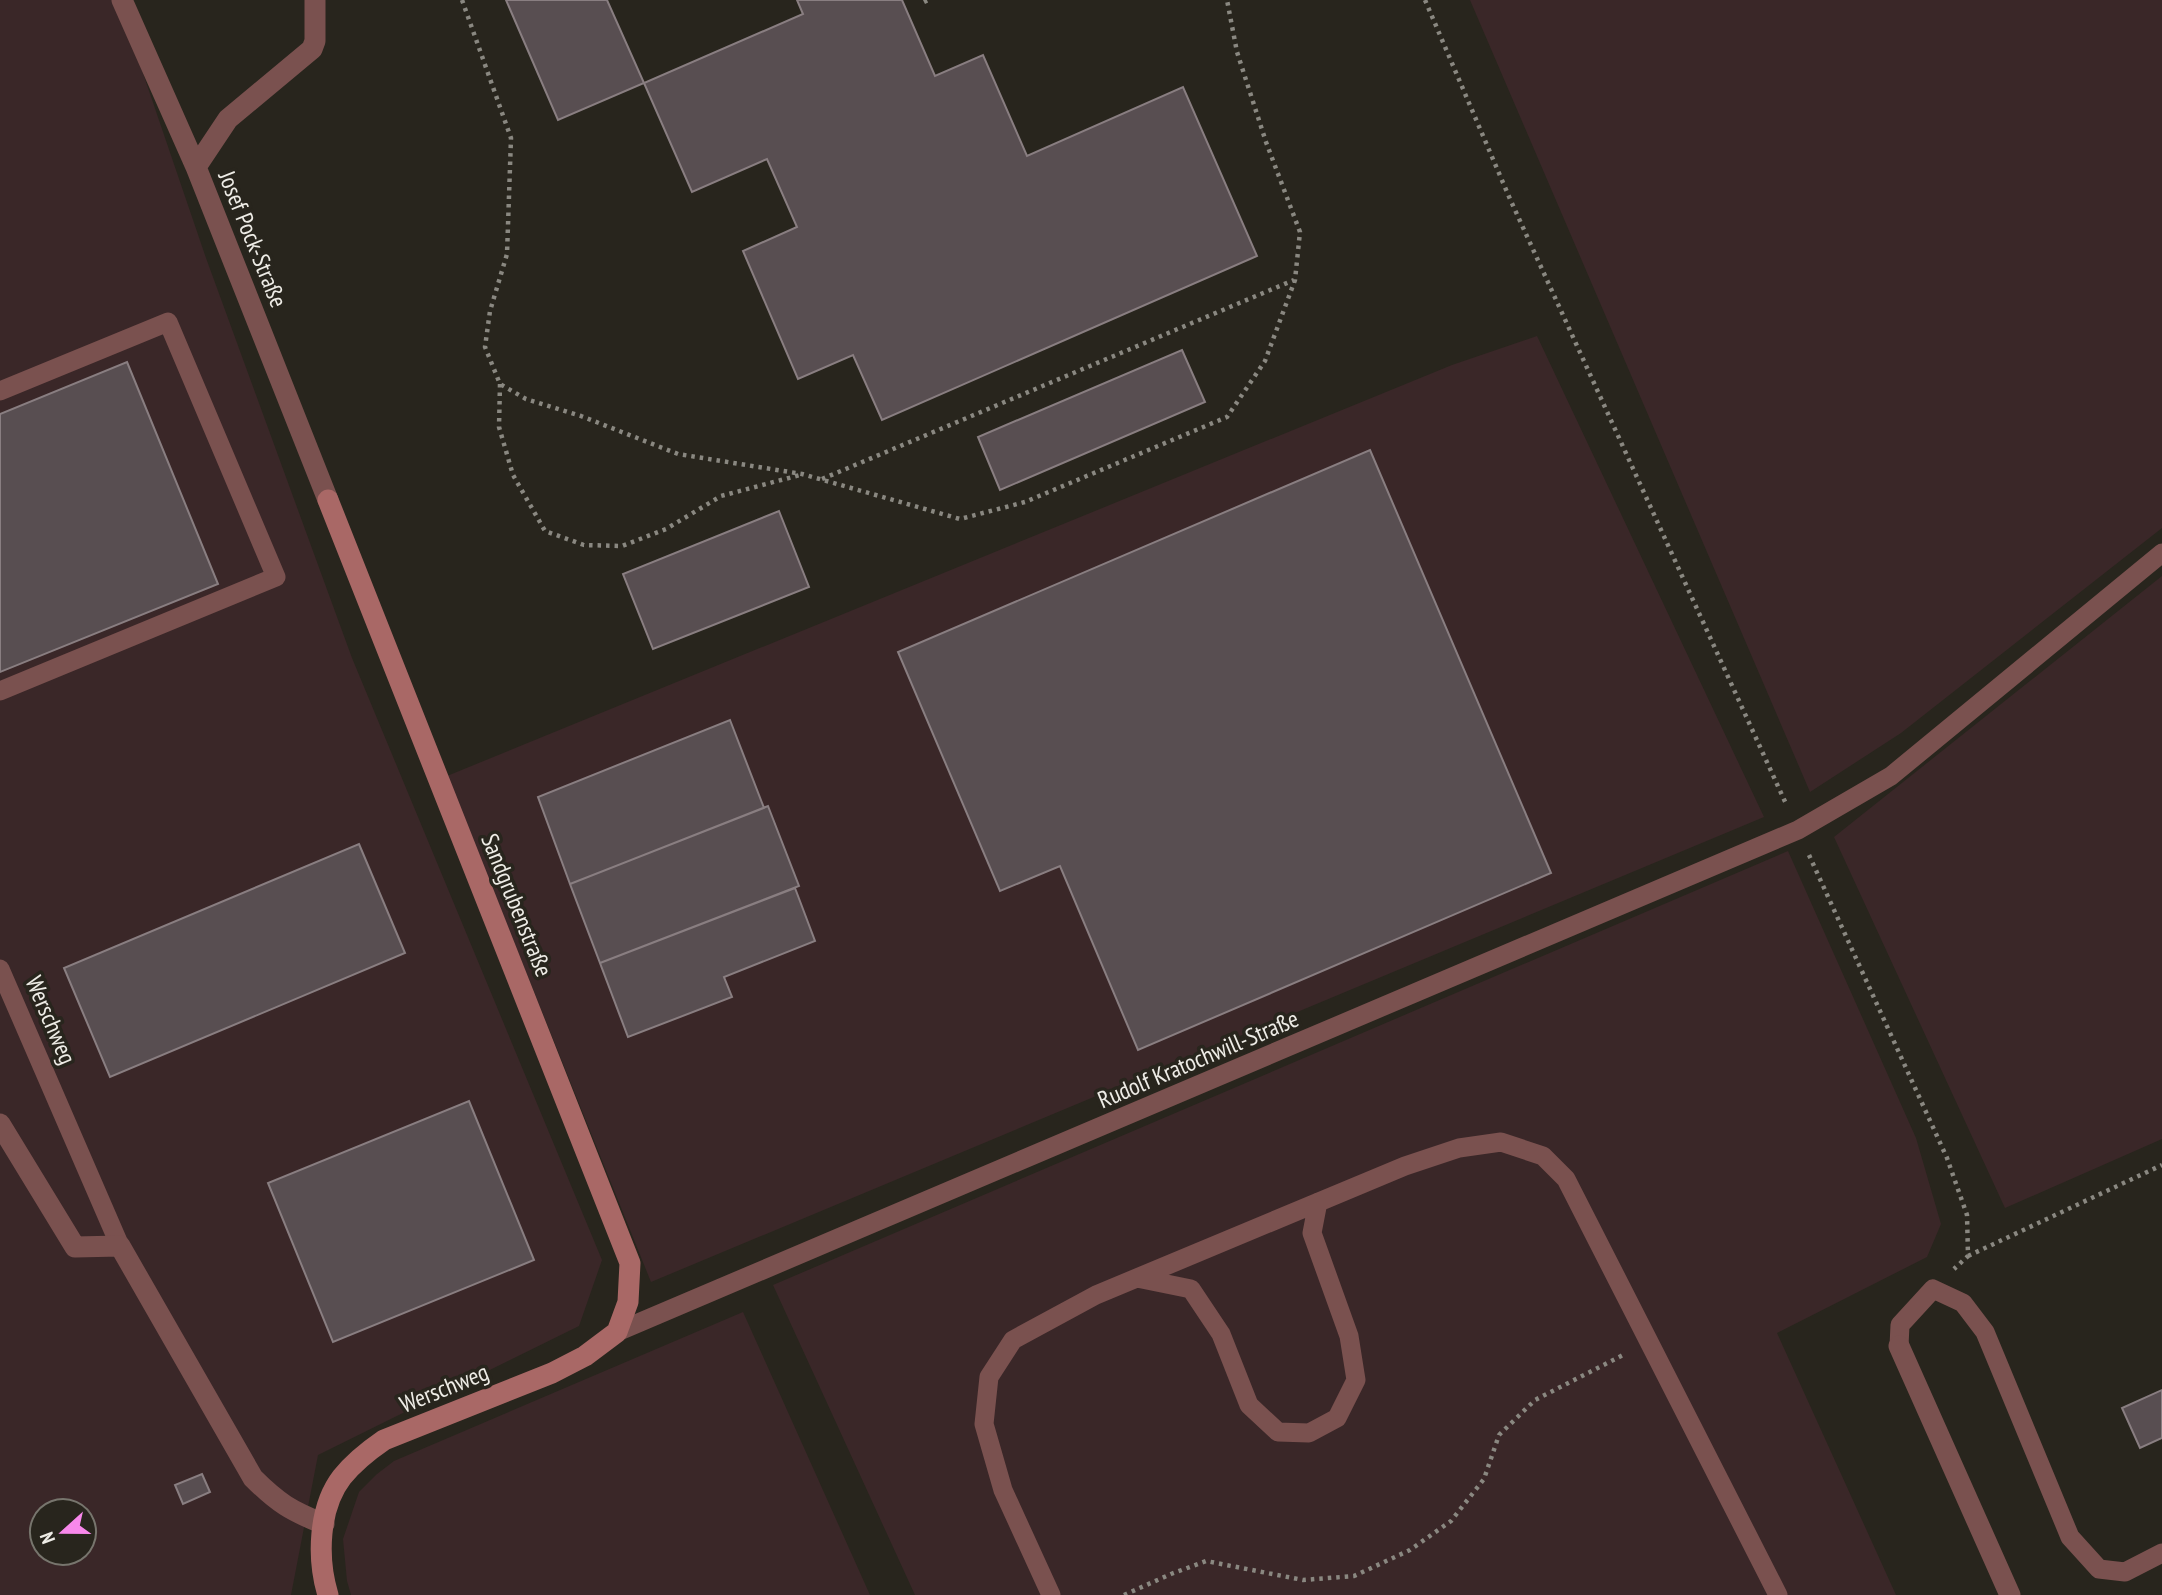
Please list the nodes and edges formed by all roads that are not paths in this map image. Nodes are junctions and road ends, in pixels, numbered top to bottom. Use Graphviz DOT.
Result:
graph roads {
  1 [pos="122,0"];
  2 [pos="315,0"];
  3 [pos="196,167"];
  4 [pos="0,391"];
  5 [pos="328,500"];
  6 [pos="2162,553"];
  7 [pos="0,691"];
  8 [pos="0,969"];
  9 [pos="0,1124"];
  10 [pos="1318,1202"];
  11 [pos="120,1246"];
  12 [pos="1137,1278"];
  13 [pos="617,1332"];
  14 [pos="1899,1346"];
  15 [pos="324,1524"];
  16 [pos="2162,1553"];
  17 [pos="328,1595"];
  18 [pos="1051,1595"];
  19 [pos="1778,1595"];
  20 [pos="2010,1595"];
  1 -- 3 [label="street, Josef Pock-Straße"];
  2 -- 3 [label="street"];
  3 -- 5 [label="street, Josef Pock-Straße"];
  4 -- 7 [label="lane"];
  5 -- 13 [label="street, Sandgrubenstraße"];
  6 -- 13 [label="lane, Rudolf Kratochwill-Straße"];
  8 -- 11 [label="lane, Werschweg"];
  9 -- 11 [label="street"];
  10 -- 12 [label="lane"];
  10 -- 12 [label="lane"];
  10 -- 19 [label="lane"];
  11 -- 15 [label="street, Werschweg"];
  12 -- 18 [label="lane"];
  13 -- 15 [label="street, Werschweg"];
  14 -- 16 [label="lane"];
  14 -- 20 [label="street"];
  15 -- 17 [label="street, Werschweg"];
}
